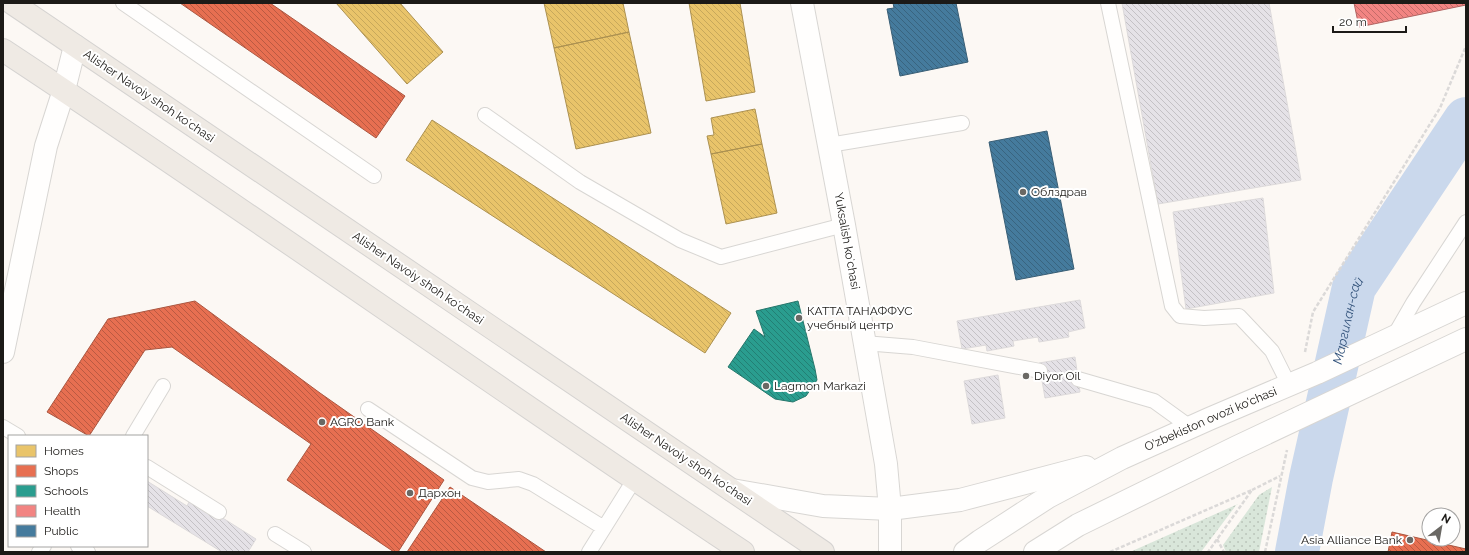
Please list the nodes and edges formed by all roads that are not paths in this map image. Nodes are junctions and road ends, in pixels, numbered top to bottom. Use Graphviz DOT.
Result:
graph roads {
  1 [pos="12,3"];
  2 [pos="123,3"];
  3 [pos="802,3"];
  4 [pos="1108,3"];
  5 [pos="75,46"];
  6 [pos="3,50"];
  7 [pos="64,90"];
  8 [pos="485,115"];
  9 [pos="962,123"];
  10 [pos="829,145"];
  11 [pos="374,176"];
  12 [pos="1466,222"];
  13 [pos="844,226"];
  14 [pos="1466,303"];
  15 [pos="1466,339"];
  16 [pos="1388,340"];
  17 [pos="864,342"];
  18 [pos="3,352"];
  19 [pos="1040,371"];
  20 [pos="1078,379"];
  21 [pos="1289,385"];
  22 [pos="163,386"];
  23 [pos="368,409"];
  24 [pos="3,427"];
  25 [pos="1190,427"];
  26 [pos="16,435"];
  27 [pos="134,435"];
  28 [pos="1122,458"];
  29 [pos="148,468"];
  30 [pos="634,480"];
  31 [pos="732,490"];
  32 [pos="890,509"];
  33 [pos="219,512"];
  34 [pos="604,528"];
  35 [pos="275,534"];
  36 [pos="304,552"];
  37 [pos="589,552"];
  38 [pos="742,552"];
  39 [pos="823,552"];
  40 [pos="890,552"];
  41 [pos="965,552"];
  42 [pos="1035,552"];
  1 -- 5 [label="main road, Alisher Navoiy shoh koʻchasi"];
  2 -- 11 [label="lane"];
  3 -- 10 [label="main road, Yuksalish koʻchasi"];
  4 -- 21 [label="lane"];
  5 -- 7 [label="main road"];
  5 -- 31 [label="main road, Alisher Navoiy shoh koʻchasi"];
  6 -- 7 [label="main road"];
  7 -- 18 [label="main road"];
  7 -- 30 [label="main road"];
  8 -- 13 [label="lane"];
  9 -- 10 [label="lane"];
  10 -- 13 [label="main road, Yuksalish koʻchasi"];
  12 -- 16 [label="lane"];
  13 -- 17 [label="main road, Yuksalish koʻchasi"];
  14 -- 16 [label="main road, O'zbekiston ovozi ko'chasi"];
  15 -- 42 [label="main road"];
  16 -- 21 [label="main road, O'zbekiston ovozi ko'chasi"];
  17 -- 19 [label="lane"];
  17 -- 32 [label="main road, Yuksalish koʻchasi"];
  20 -- 25 [label="lane"];
  21 -- 25 [label="main road, O'zbekiston ovozi ko'chasi"];
  22 -- 27 [label="lane"];
  23 -- 34 [label="lane"];
  24 -- 26 [label="lane"];
  25 -- 28 [label="main road, O'zbekiston ovozi ko'chasi"];
  28 -- 32 [label="main road"];
  28 -- 41 [label="main road, O'zbekiston ovozi ko'chasi"];
  29 -- 33 [label="lane"];
  30 -- 34 [label="lane"];
  30 -- 38 [label="main road"];
  31 -- 32 [label="main road"];
  31 -- 39 [label="main road, Alisher Navoiy shoh koʻchasi"];
  32 -- 40 [label="main road, Yuksalish koʻchasi"];
  34 -- 37 [label="lane"];
  35 -- 36 [label="lane"];
}
